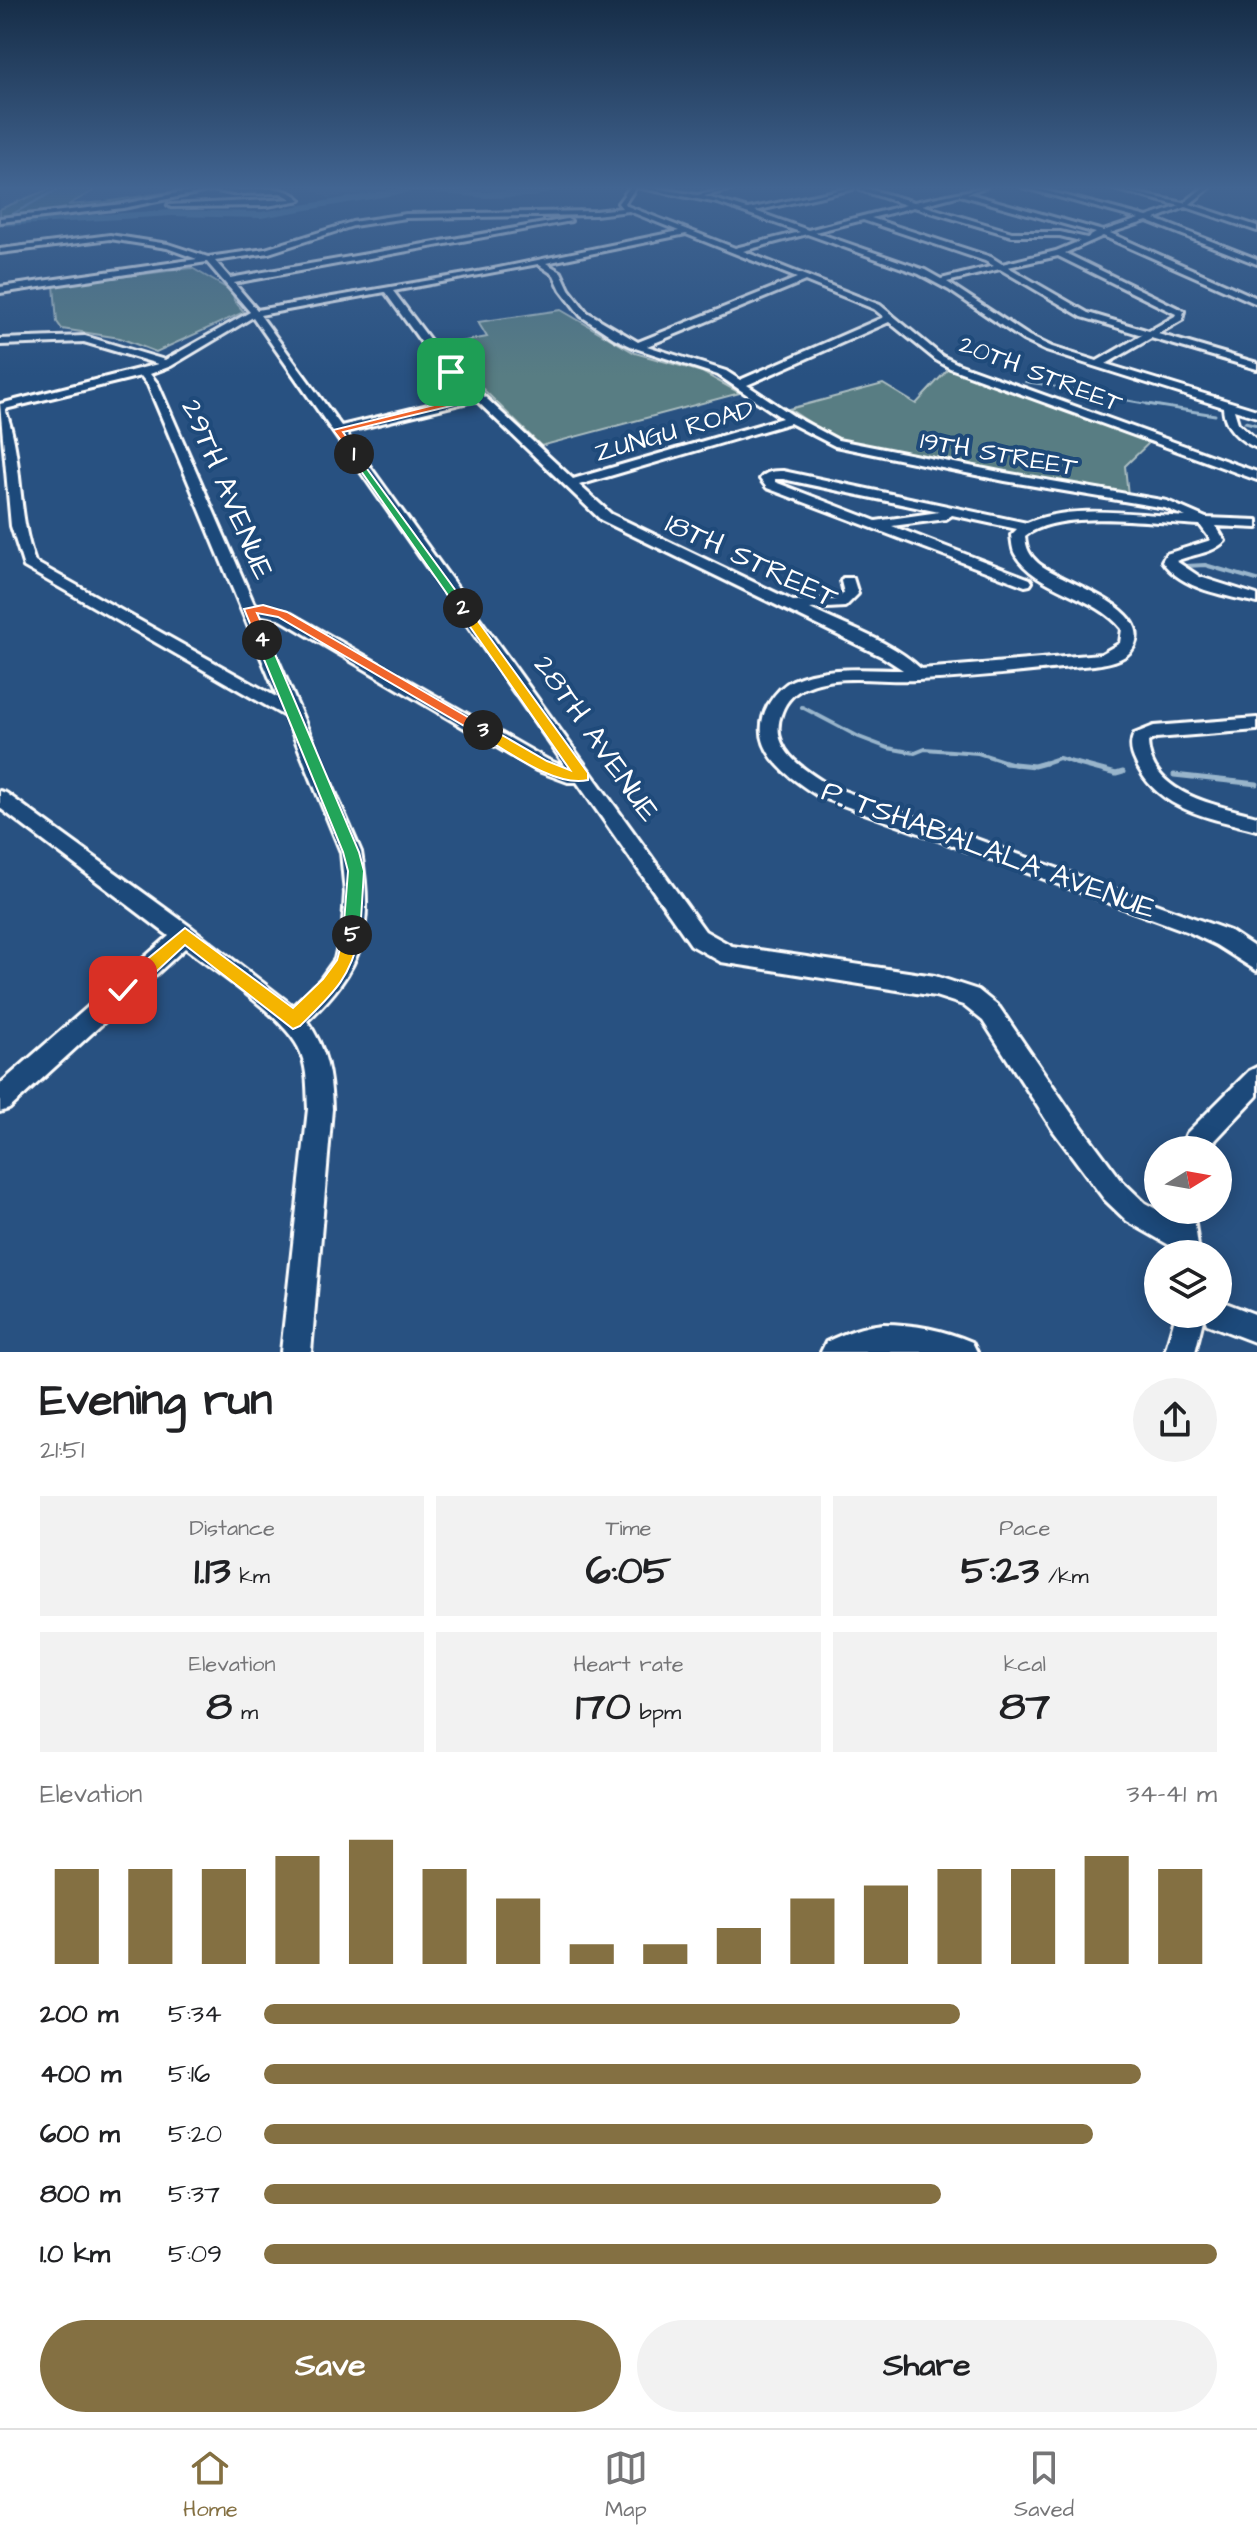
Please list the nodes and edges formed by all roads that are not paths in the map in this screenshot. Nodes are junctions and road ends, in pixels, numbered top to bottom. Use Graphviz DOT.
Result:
graph roads {
  1 [pos="180,250"];
  2 [pos="266,250"];
  3 [pos="403,250"];
  4 [pos="597,250"];
  5 [pos="736,250"];
  6 [pos="856,250"];
  7 [pos="962,250"];
  8 [pos="1065,250"];
  9 [pos="1142,250"];
  10 [pos="1227,250"];
  11 [pos="733,251"];
  12 [pos="1059,253"];
  13 [pos="211,261"];
  14 [pos="540,262"];
  15 [pos="1257,262"];
  16 [pos="1000,266"];
  17 [pos="805,278"];
  18 [pos="229,281"];
  19 [pos="941,281"];
  20 [pos="0,290"];
  21 [pos="388,290"];
  22 [pos="1257,301"];
  23 [pos="253,314"];
  24 [pos="892,317"];
  25 [pos="1150,334"];
  26 [pos="0,342"];
  27 [pos="638,346"];
  28 [pos="167,364"];
  29 [pos="1097,365"];
  30 [pos="1257,366"];
  31 [pos="144,373"];
  32 [pos="740,384"];
  33 [pos="477,397"];
  34 [pos="1228,405"];
  35 [pos="0,408"];
  36 [pos="1257,414"];
  37 [pos="791,419"];
  38 [pos="337,430"];
  39 [pos="1257,445"];
  40 [pos="1257,476"];
  41 [pos="569,484"];
  42 [pos="959,513"];
  43 [pos="1201,521"];
  44 [pos="1257,524"];
  45 [pos="874,525"];
  46 [pos="1027,527"];
  47 [pos="848,581"];
  48 [pos="1025,582"];
  49 [pos="1257,599"];
  50 [pos="788,605"];
  51 [pos="250,609"];
  52 [pos="917,675"];
  53 [pos="293,714"];
  54 [pos="1257,724"];
  55 [pos="583,776"];
  56 [pos="0,798"];
  57 [pos="1257,823"];
  58 [pos="185,935"];
  59 [pos="1257,961"];
  60 [pos="293,1020"];
  61 [pos="1257,1079"];
  62 [pos="0,1100"];
  63 [pos="1202,1136"];
  64 [pos="1182,1234"];
  65 [pos="1232,1320"];
  66 [pos="1186,1328"];
  67 [pos="1257,1329"];
  68 [pos="296,1352"];
  69 [pos="836,1352"];
  70 [pos="962,1352"];
  71 [pos="1180,1352"];
  1 -- 13 [label="street, 28TH AVENUE"];
  2 -- 13 [label="street"];
  3 -- 18 [label="street"];
  4 -- 14 [label="street"];
  5 -- 11 [label="street"];
  6 -- 19 [label="street"];
  7 -- 16 [label="street"];
  8 -- 12 [label="street"];
  9 -- 22 [label="street"];
  10 -- 15 [label="street"];
  11 -- 17 [label="street, 20TH STREET"];
  12 -- 16 [label="street"];
  12 -- 25 [label="street"];
  13 -- 18 [label="street, 28TH AVENUE"];
  13 -- 20 [label="street"];
  14 -- 21 [label="street"];
  14 -- 27 [label="street, 19TH STREET"];
  16 -- 19 [label="street"];
  16 -- 25 [label="street"];
  17 -- 24 [label="street, 20TH STREET"];
  17 -- 27 [label="street"];
  18 -- 23 [label="street, 28TH AVENUE"];
  19 -- 29 [label="street"];
  21 -- 23 [label="street"];
  21 -- 33 [label="street, 18TH STREET"];
  23 -- 28 [label="street"];
  23 -- 38 [label="street, 28TH AVENUE"];
  24 -- 32 [label="street"];
  24 -- 40 [label="street, 20TH STREET"];
  25 -- 29 [label="street"];
  25 -- 30 [label="street"];
  26 -- 28 [label="street"];
  27 -- 32 [label="street, 19TH STREET"];
  28 -- 31 [label="street"];
  29 -- 34 [label="street"];
  31 -- 35 [label="street"];
  31 -- 51 [label="street, 29TH AVENUE"];
  32 -- 37 [label="street, 19TH STREET"];
  33 -- 38 [label="street"];
  33 -- 41 [label="street, 18TH STREET"];
  34 -- 36 [label="street"];
  34 -- 39 [label="street"];
  35 -- 53 [label="street"];
  37 -- 41 [label="street, ZUNGU ROAD"];
  37 -- 43 [label="street, 19TH STREET"];
  38 -- 55 [label="street, 28TH AVENUE"];
  41 -- 50 [label="street, 18TH STREET"];
  42 -- 45 [label="street"];
  42 -- 45 [label="street"];
  42 -- 46 [label="street"];
  43 -- 44 [label="street"];
  43 -- 46 [label="street"];
  43 -- 49 [label="street"];
  45 -- 48 [label="street"];
  46 -- 52 [label="street, P. TSHABALALA AVENUE"];
  47 -- 50 [label="street"];
  50 -- 52 [label="street, 18TH STREET"];
  51 -- 53 [label="street, 29TH AVENUE"];
  51 -- 55 [label="street"];
  52 -- 59 [label="street, P. TSHABALALA AVENUE"];
  53 -- 60 [label="street, 29TH AVENUE"];
  54 -- 57 [label="street"];
  55 -- 64 [label="street, 28TH AVENUE"];
  56 -- 58 [label="street"];
  58 -- 60 [label="street"];
  58 -- 62 [label="street"];
  60 -- 68 [label="street"];
  61 -- 63 [label="street"];
  65 -- 67 [label="street"];
  66 -- 71 [label="street"];
  69 -- 70 [label="street"];
}
